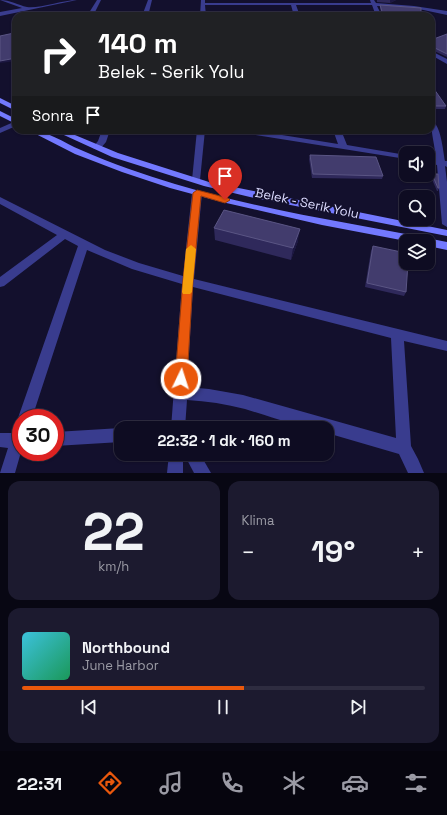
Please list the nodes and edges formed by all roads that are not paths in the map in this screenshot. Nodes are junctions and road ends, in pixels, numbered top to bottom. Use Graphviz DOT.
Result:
graph roads {
  1 [pos="2,0"];
  2 [pos="75,0"];
  3 [pos="99,0"];
  4 [pos="150,0"];
  5 [pos="203,2"];
  6 [pos="373,2"];
  7 [pos="293,4"];
  8 [pos="28,8"];
  9 [pos="92,12"];
  10 [pos="146,12"];
  11 [pos="204,12"];
  12 [pos="296,12"];
  13 [pos="377,12"];
  14 [pos="447,13"];
  15 [pos="0,14"];
  16 [pos="435,55"];
  17 [pos="447,62"];
  18 [pos="0,100"];
  19 [pos="12,107"];
  20 [pos="0,113"];
  21 [pos="12,120"];
  22 [pos="12,124"];
  23 [pos="0,131"];
  24 [pos="435,131"];
  25 [pos="41,134"];
  26 [pos="66,134"];
  27 [pos="105,134"];
  28 [pos="201,134"];
  29 [pos="261,134"];
  30 [pos="339,134"];
  31 [pos="97,147"];
  32 [pos="344,148"];
  33 [pos="399,156"];
  34 [pos="444,163"];
  35 [pos="196,180"];
  36 [pos="197,193"];
  37 [pos="0,200"];
  38 [pos="447,224"];
  39 [pos="447,233"];
  40 [pos="64,235"];
  41 [pos="399,236"];
  42 [pos="435,243"];
  43 [pos="84,244"];
  44 [pos="447,246"];
  45 [pos="188,280"];
  46 [pos="0,283"];
  47 [pos="397,333"];
  48 [pos="447,346"];
  49 [pos="180,393"];
  50 [pos="28,409"];
  51 [pos="178,421"];
  52 [pos="114,436"];
  53 [pos="12,438"];
  54 [pos="64,439"];
  55 [pos="0,440"];
  56 [pos="404,448"];
  57 [pos="12,459"];
  58 [pos="176,461"];
  59 [pos="195,461"];
  60 [pos="7,473"];
  61 [pos="175,473"];
  62 [pos="203,473"];
  63 [pos="416,473"];
  1 -- 8 [label="street"];
  2 -- 8 [label="street"];
  3 -- 9 [label="street"];
  4 -- 10 [label="street"];
  5 -- 7 [label="street"];
  5 -- 11 [label="street"];
  6 -- 7 [label="street"];
  6 -- 13 [label="street"];
  6 -- 14 [label="street"];
  7 -- 12 [label="street"];
  8 -- 15 [label="street"];
  16 -- 17 [label="street"];
  18 -- 19 [label="main road"];
  20 -- 21 [label="main road"];
  22 -- 23 [label="street"];
  24 -- 34 [label="street"];
  25 -- 36 [label="main road, Belek - Serik Yolu"];
  26 -- 31 [label="main road, Belek - Serik Yolu"];
  27 -- 31 [label="street"];
  28 -- 35 [label="street"];
  29 -- 32 [label="street"];
  30 -- 32 [label="street"];
  31 -- 35 [label="main road, Belek - Serik Yolu"];
  32 -- 33 [label="street"];
  34 -- 38 [label="street"];
  35 -- 39 [label="main road, Belek - Serik Yolu"];
  36 -- 41 [label="main road, Belek - Serik Yolu"];
  36 -- 45 [label="street"];
  37 -- 40 [label="street"];
  40 -- 43 [label="street"];
  40 -- 46 [label="street"];
  42 -- 44 [label="main road"];
  43 -- 45 [label="street"];
  43 -- 50 [label="street"];
  45 -- 47 [label="street"];
  45 -- 49 [label="street"];
  47 -- 48 [label="street"];
  47 -- 56 [label="street"];
  49 -- 51 [label="street"];
  49 -- 56 [label="street"];
  52 -- 54 [label="street"];
  53 -- 55 [label="street"];
  56 -- 63 [label="street"];
  57 -- 60 [label="street"];
  58 -- 61 [label="street"];
  59 -- 62 [label="street"];
}
